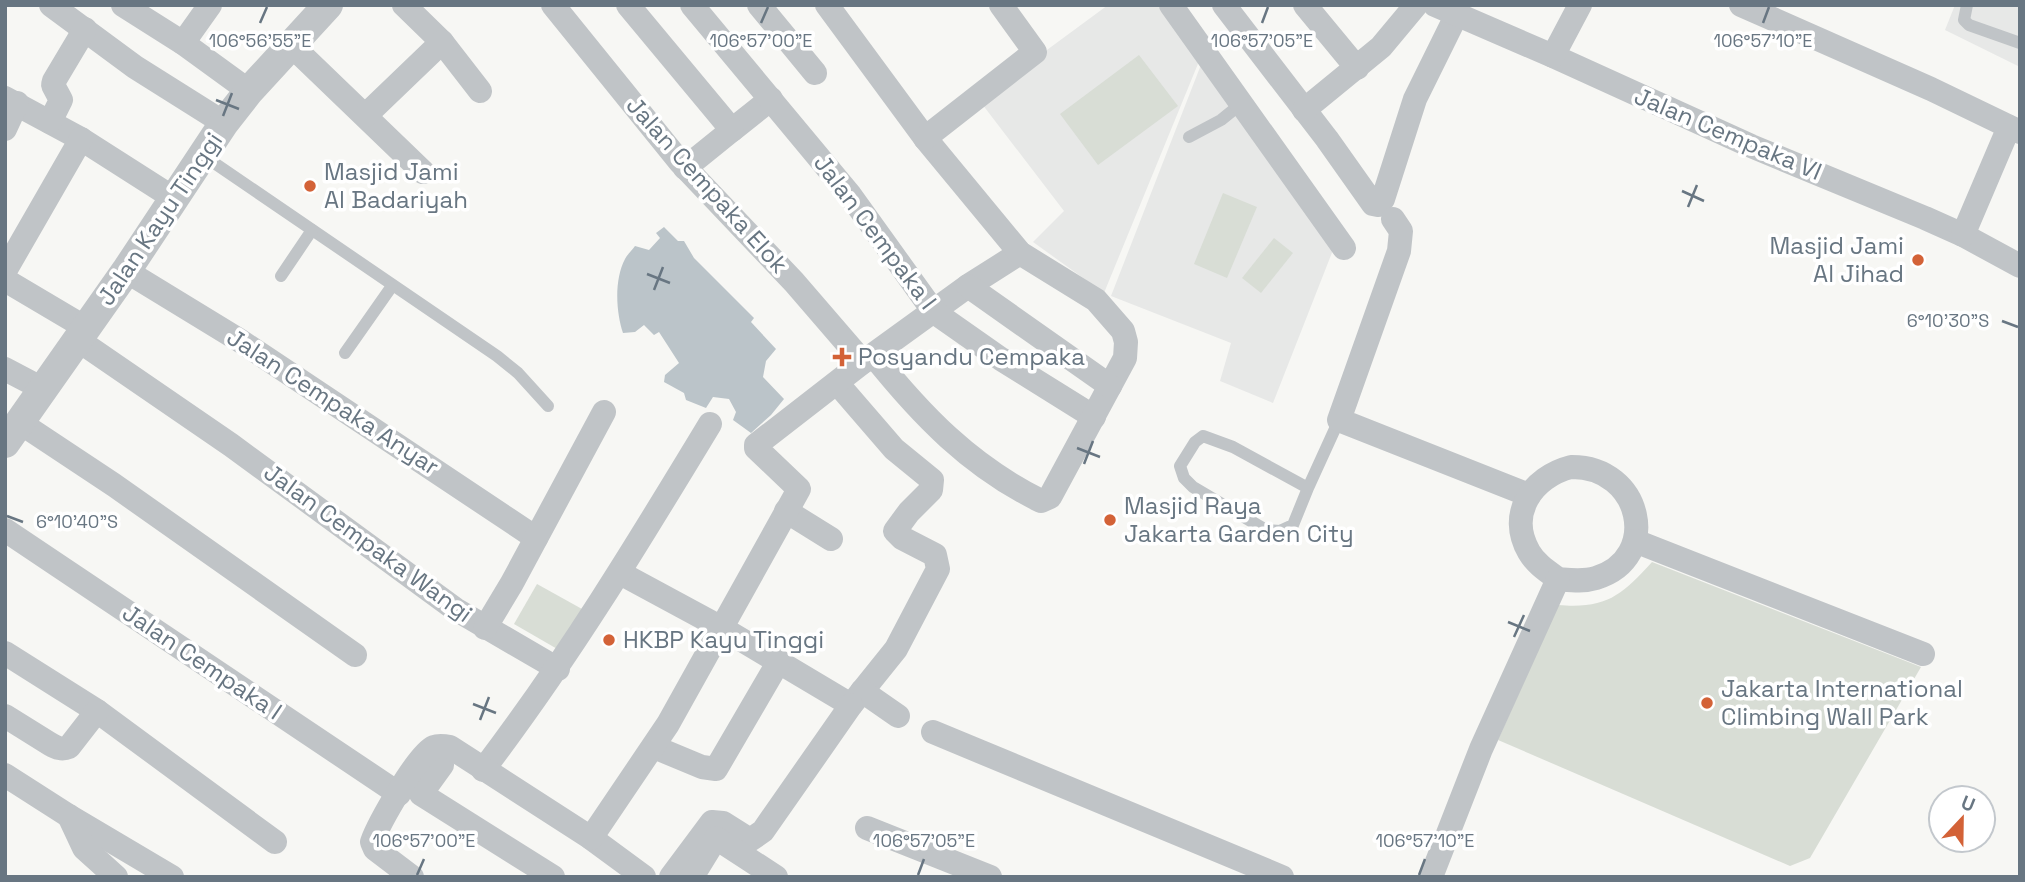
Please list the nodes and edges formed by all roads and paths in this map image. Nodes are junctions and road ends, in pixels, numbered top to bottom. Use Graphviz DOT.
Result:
graph roads {
  1 [pos="51,5"];
  2 [pos="123,5"];
  3 [pos="210,5"];
  4 [pos="328,5"];
  5 [pos="404,5"];
  6 [pos="553,5"];
  7 [pos="628,5"];
  8 [pos="692,5"];
  9 [pos="759,5"];
  10 [pos="827,5"];
  11 [pos="1001,5"];
  12 [pos="1171,5"];
  13 [pos="1224,5"];
  14 [pos="1305,5"];
  15 [pos="1416,5"];
  16 [pos="1580,5"];
  17 [pos="1741,5"];
  18 [pos="1967,5"];
  19 [pos="1446,10"];
  20 [pos="85,29"];
  21 [pos="2018,39"];
  22 [pos="442,42"];
  23 [pos="183,43"];
  24 [pos="291,45"];
  25 [pos="1553,56"];
  26 [pos="1357,68"];
  27 [pos="815,73"];
  28 [pos="249,91"];
  29 [pos="480,91"];
  30 [pos="771,99"];
  31 [pos="11,101"];
  32 [pos="1241,103"];
  33 [pos="1304,110"];
  34 [pos="366,115"];
  35 [pos="50,121"];
  36 [pos="225,123"];
  37 [pos="5,129"];
  38 [pos="732,130"];
  39 [pos="2014,130"];
  40 [pos="1189,137"];
  41 [pos="925,138"];
  42 [pos="81,139"];
  43 [pos="204,156"];
  44 [pos="685,167"];
  45 [pos="423,172"];
  46 [pos="175,199"];
  47 [pos="1386,212"];
  48 [pos="312,230"];
  49 [pos="1963,235"];
  50 [pos="1344,248"];
  51 [pos="1020,253"];
  52 [pos="2020,266"];
  53 [pos="5,271"];
  54 [pos="126,271"];
  55 [pos="281,276"];
  56 [pos="5,280"];
  57 [pos="392,286"];
  58 [pos="968,286"];
  59 [pos="934,312"];
  60 [pos="82,334"];
  61 [pos="345,352"];
  62 [pos="868,359"];
  63 [pos="5,369"];
  64 [pos="837,383"];
  65 [pos="1110,386"];
  66 [pos="43,389"];
  67 [pos="548,407"];
  68 [pos="604,412"];
  69 [pos="1094,417"];
  70 [pos="1339,420"];
  71 [pos="710,424"];
  72 [pos="12,433"];
  73 [pos="1308,488"];
  74 [pos="1530,495"];
  75 [pos="786,511"];
  76 [pos="5,530"];
  77 [pos="536,538"];
  78 [pos="831,539"];
  79 [pos="1635,541"];
  80 [pos="620,573"];
  81 [pos="1558,579"];
  82 [pos="720,627"];
  83 [pos="485,628"];
  84 [pos="5,653"];
  85 [pos="1923,654"];
  86 [pos="355,655"];
  87 [pos="779,661"];
  88 [pos="558,669"];
  89 [pos="857,698"];
  90 [pos="97,711"];
  91 [pos="5,716"];
  92 [pos="898,716"];
  93 [pos="933,732"];
  94 [pos="654,747"];
  95 [pos="448,757"];
  96 [pos="483,770"];
  97 [pos="5,775"];
  98 [pos="399,793"];
  99 [pos="69,816"];
  100 [pos="867,828"];
  101 [pos="591,838"];
  102 [pos="275,842"];
  103 [pos="116,877"];
  104 [pos="172,877"];
  105 [pos="412,877"];
  106 [pos="553,877"];
  107 [pos="644,877"];
  108 [pos="671,877"];
  109 [pos="692,877"];
  110 [pos="776,877"];
  111 [pos="990,877"];
  112 [pos="1282,877"];
  113 [pos="1431,877"];
  1 -- 20 [label="street"];
  2 -- 23 [label="street"];
  3 -- 23 [label="street"];
  4 -- 24 [label="street, Jalan Kayu Tinggi"];
  5 -- 22 [label="street"];
  6 -- 44 [label="street, Jalan Cempaka Elok"];
  7 -- 38 [label="street"];
  8 -- 30 [label="street, Jalan Cempaka I"];
  9 -- 27 [label="street"];
  10 -- 41 [label="street"];
  11 -- 41 [label="street"];
  12 -- 32 [label="street"];
  13 -- 33 [label="street"];
  14 -- 26 [label="street"];
  15 -- 26 [label="street"];
  16 -- 25 [label="street"];
  17 -- 39 [label="street"];
  18 -- 21 [label="lane"];
  19 -- 25 [label="street, Jalan Cempaka VI"];
  19 -- 47 [label="street"];
  20 -- 35 [label="street"];
  20 -- 36 [label="street"];
  22 -- 29 [label="street"];
  22 -- 34 [label="street"];
  23 -- 28 [label="street"];
  24 -- 28 [label="street, Jalan Kayu Tinggi"];
  24 -- 34 [label="street"];
  25 -- 49 [label="street, Jalan Cempaka VI"];
  26 -- 33 [label="street"];
  28 -- 36 [label="street, Jalan Kayu Tinggi"];
  30 -- 38 [label="street"];
  30 -- 59 [label="street, Jalan Cempaka I"];
  31 -- 35 [label="street"];
  31 -- 37 [label="street"];
  32 -- 40 [label="lane"];
  32 -- 50 [label="street"];
  33 -- 47 [label="street"];
  34 -- 45 [label="street"];
  35 -- 42 [label="street"];
  36 -- 43 [label="street, Jalan Kayu Tinggi"];
  38 -- 44 [label="street"];
  39 -- 49 [label="street"];
  41 -- 51 [label="street"];
  42 -- 46 [label="street"];
  42 -- 53 [label="street"];
  43 -- 46 [label="street, Jalan Kayu Tinggi"];
  43 -- 48 [label="lane"];
  44 -- 62 [label="street, Jalan Cempaka Elok"];
  46 -- 54 [label="street, Jalan Kayu Tinggi"];
  47 -- 70 [label="street"];
  48 -- 55 [label="lane"];
  48 -- 57 [label="lane"];
  49 -- 52 [label="street, Jalan Cempaka VI"];
  51 -- 58 [label="street"];
  51 -- 65 [label="street"];
  54 -- 60 [label="street, Jalan Kayu Tinggi"];
  54 -- 77 [label="street, Jalan Cempaka Anyar"];
  56 -- 60 [label="street, Jalan Cempaka Wangi"];
  57 -- 61 [label="lane"];
  57 -- 67 [label="lane"];
  58 -- 59 [label="street"];
  58 -- 65 [label="street"];
  59 -- 62 [label="street"];
  59 -- 69 [label="street, Jalan Cempaka I"];
  60 -- 66 [label="street, Jalan Kayu Tinggi"];
  60 -- 83 [label="street, Jalan Cempaka Wangi"];
  62 -- 64 [label="street"];
  62 -- 69 [label="street, Jalan Cempaka Elok"];
  63 -- 66 [label="street"];
  64 -- 75 [label="street"];
  64 -- 89 [label="street"];
  65 -- 69 [label="street"];
  66 -- 72 [label="street, Jalan Kayu Tinggi"];
  68 -- 77 [label="street"];
  70 -- 73 [label="lane"];
  70 -- 74 [label="street"];
  71 -- 80 [label="street"];
  72 -- 86 [label="street"];
  73 -- 73 [label="lane"];
  74 -- 79 [label="street"];
  74 -- 81 [label="street"];
  75 -- 78 [label="street"];
  75 -- 82 [label="street"];
  76 -- 98 [label="street, Jalan Cempaka I"];
  77 -- 83 [label="street"];
  79 -- 81 [label="street"];
  79 -- 85 [label="street"];
  80 -- 82 [label="street"];
  80 -- 88 [label="street"];
  81 -- 113 [label="street"];
  82 -- 87 [label="street"];
  82 -- 94 [label="street"];
  83 -- 88 [label="street, Jalan Cempaka Wangi"];
  84 -- 90 [label="street"];
  87 -- 89 [label="street"];
  87 -- 94 [label="street"];
  88 -- 96 [label="street"];
  89 -- 92 [label="street"];
  89 -- 108 [label="street"];
  90 -- 91 [label="street"];
  90 -- 102 [label="street"];
  93 -- 112 [label="street"];
  94 -- 101 [label="street"];
  95 -- 96 [label="street"];
  95 -- 98 [label="street"];
  95 -- 106 [label="street"];
  96 -- 101 [label="street"];
  97 -- 99 [label="street"];
  98 -- 105 [label="street"];
  99 -- 103 [label="street"];
  99 -- 104 [label="street"];
  100 -- 111 [label="street"];
  101 -- 107 [label="street"];
  109 -- 110 [label="street"];
}
